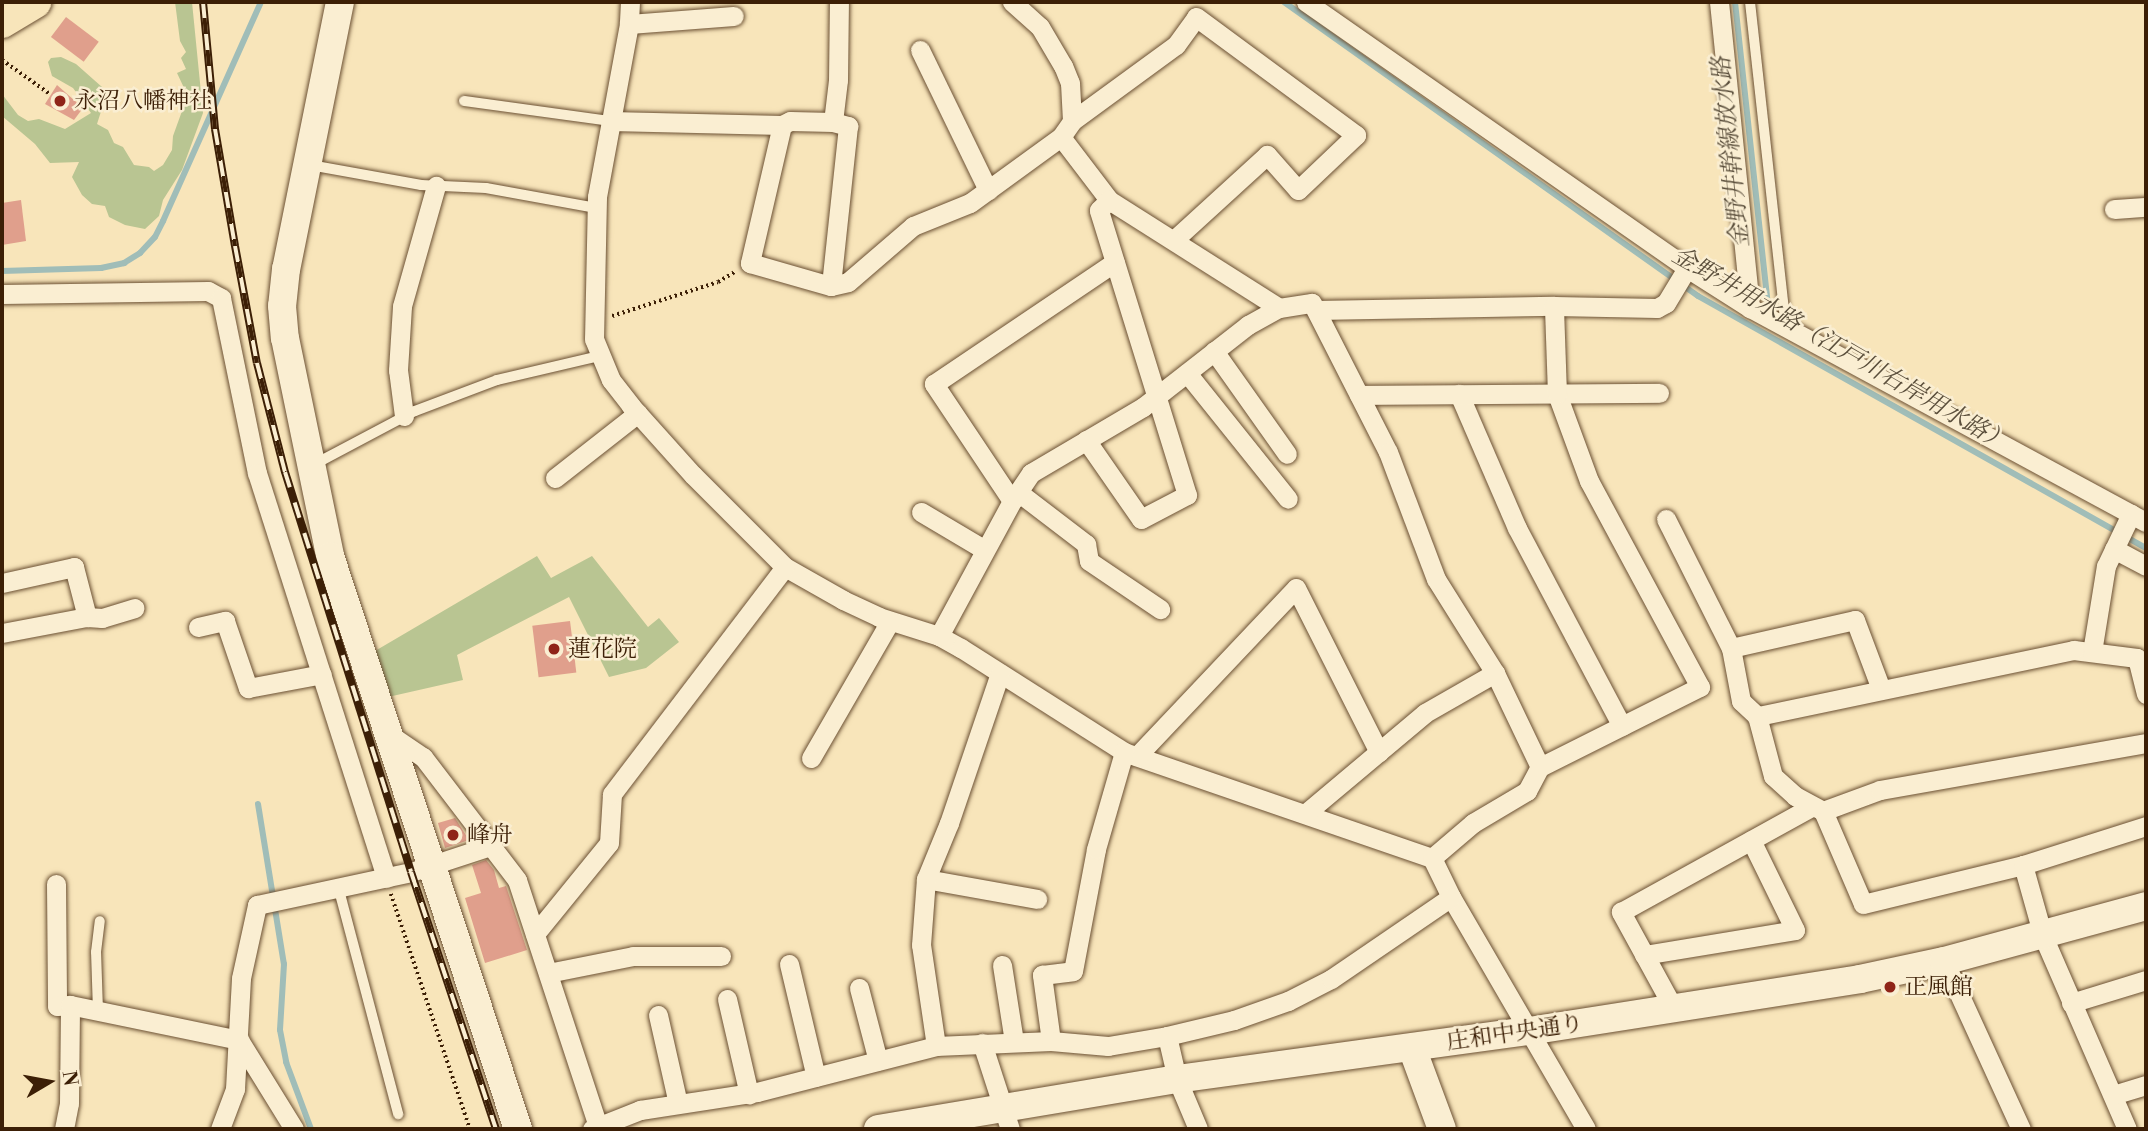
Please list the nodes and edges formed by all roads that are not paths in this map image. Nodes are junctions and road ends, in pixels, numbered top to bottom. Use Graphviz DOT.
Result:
graph roads {
  1 [pos="35,2"];
  2 [pos="340,2"];
  3 [pos="630,2"];
  4 [pos="839,2"];
  5 [pos="1012,2"];
  6 [pos="1306,2"];
  7 [pos="1719,2"];
  8 [pos="1750,2"];
  9 [pos="734,16"];
  10 [pos="2,22"];
  11 [pos="629,24"];
  12 [pos="920,50"];
  13 [pos="464,101"];
  14 [pos="610,121"];
  15 [pos="1072,121"];
  16 [pos="833,122"];
  17 [pos="782,125"];
  18 [pos="1061,137"];
  19 [pos="306,164"];
  20 [pos="436,186"];
  21 [pos="988,190"];
  22 [pos="1109,200"];
  23 [pos="596,208"];
  24 [pos="2146,208"];
  25 [pos="2114,209"];
  26 [pos="1175,239"];
  27 [pos="1115,262"];
  28 [pos="1687,268"];
  29 [pos="831,286"];
  30 [pos="2,293"];
  31 [pos="1554,306"];
  32 [pos="1279,308"];
  33 [pos="1750,308"];
  34 [pos="1316,310"];
  35 [pos="1786,327"];
  36 [pos="1214,351"];
  37 [pos="599,356"];
  38 [pos="1187,373"];
  39 [pos="1659,393"];
  40 [pos="1459,394"];
  41 [pos="1557,394"];
  42 [pos="1359,395"];
  43 [pos="1155,397"];
  44 [pos="638,413"];
  45 [pos="404,416"];
  46 [pos="1086,440"];
  47 [pos="1287,454"];
  48 [pos="309,467"];
  49 [pos="555,478"];
  50 [pos="1015,496"];
  51 [pos="1288,499"];
  52 [pos="920,512"];
  53 [pos="2138,518"];
  54 [pos="1666,519"];
  55 [pos="2114,549"];
  56 [pos="985,550"];
  57 [pos="2146,566"];
  58 [pos="785,567"];
  59 [pos="2,583"];
  60 [pos="134,608"];
  61 [pos="1160,609"];
  62 [pos="87,617"];
  63 [pos="890,621"];
  64 [pos="198,627"];
  65 [pos="2,632"];
  66 [pos="939,636"];
  67 [pos="1731,648"];
  68 [pos="2092,652"];
  69 [pos="1000,673"];
  70 [pos="1495,673"];
  71 [pos="323,674"];
  72 [pos="1881,689"];
  73 [pos="2146,694"];
  74 [pos="1757,716"];
  75 [pos="1622,726"];
  76 [pos="390,735"];
  77 [pos="2146,743"];
  78 [pos="1379,752"];
  79 [pos="1131,754"];
  80 [pos="811,758"];
  81 [pos="1540,767"];
  82 [pos="1818,809"];
  83 [pos="1306,813"];
  84 [pos="2146,826"];
  85 [pos="1751,841"];
  86 [pos="493,845"];
  87 [pos="1432,858"];
  88 [pos="433,865"];
  89 [pos="2023,865"];
  90 [pos="386,878"];
  91 [pos="926,879"];
  92 [pos="55,884"];
  93 [pos="339,890"];
  94 [pos="1451,897"];
  95 [pos="1037,899"];
  96 [pos="2146,906"];
  97 [pos="100,921"];
  98 [pos="536,934"];
  99 [pos="2043,936"];
  100 [pos="1644,955"];
  101 [pos="721,956"];
  102 [pos="1944,961"];
  103 [pos="789,964"];
  104 [pos="1002,965"];
  105 [pos="548,973"];
  106 [pos="2146,979"];
  107 [pos="859,988"];
  108 [pos="727,999"];
  109 [pos="2071,1003"];
  110 [pos="70,1005"];
  111 [pos="1674,1009"];
  112 [pos="98,1011"];
  113 [pos="659,1015"];
  114 [pos="1529,1031"];
  115 [pos="1167,1036"];
  116 [pos="239,1040"];
  117 [pos="1051,1041"];
  118 [pos="1014,1042"];
  119 [pos="982,1043"];
  120 [pos="936,1046"];
  121 [pos="1412,1048"];
  122 [pos="878,1061"];
  123 [pos="816,1077"];
  124 [pos="1177,1079"];
  125 [pos="2146,1085"];
  126 [pos="749,1094"];
  127 [pos="2113,1095"];
  128 [pos="678,1104"];
  129 [pos="398,1114"];
  130 [pos="1007,1119"];
  131 [pos="596,1128"];
  132 [pos="64,1129"];
  133 [pos="220,1129"];
  134 [pos="295,1129"];
  135 [pos="518,1129"];
  136 [pos="878,1129"];
  137 [pos="1198,1129"];
  138 [pos="1442,1129"];
  139 [pos="1586,1129"];
  140 [pos="2021,1129"];
  141 [pos="2127,1129"];
  1 -- 10 [label="main road"];
  2 -- 19 [label="street"];
  3 -- 11 [label="street"];
  4 -- 16 [label="street"];
  5 -- 15 [label="street"];
  6 -- 28 [label="street"];
  7 -- 33 [label="street"];
  8 -- 35 [label="lane"];
  9 -- 11 [label="street"];
  11 -- 14 [label="street"];
  12 -- 21 [label="street"];
  13 -- 14 [label="lane"];
  14 -- 17 [label="street"];
  14 -- 23 [label="street"];
  15 -- 18 [label="street"];
  15 -- 26 [label="street"];
  16 -- 17 [label="street"];
  16 -- 29 [label="street"];
  17 -- 29 [label="street"];
  18 -- 21 [label="street"];
  18 -- 22 [label="street"];
  19 -- 20 [label="lane"];
  19 -- 48 [label="street"];
  20 -- 23 [label="lane"];
  20 -- 45 [label="street"];
  21 -- 29 [label="street"];
  22 -- 26 [label="street"];
  22 -- 27 [label="street"];
  23 -- 37 [label="street"];
  24 -- 25 [label="street"];
  26 -- 32 [label="street"];
  27 -- 43 [label="street"];
  27 -- 50 [label="street"];
  28 -- 31 [label="street"];
  28 -- 33 [label="street"];
  30 -- 71 [label="street"];
  31 -- 34 [label="street"];
  31 -- 41 [label="street"];
  32 -- 34 [label="street"];
  32 -- 36 [label="street"];
  33 -- 35 [label="street"];
  34 -- 42 [label="street"];
  35 -- 53 [label="street"];
  36 -- 38 [label="street"];
  36 -- 47 [label="street"];
  37 -- 44 [label="street"];
  37 -- 45 [label="lane"];
  38 -- 43 [label="street"];
  38 -- 51 [label="street"];
  39 -- 41 [label="street"];
  40 -- 41 [label="street"];
  40 -- 42 [label="street"];
  40 -- 75 [label="street"];
  41 -- 75 [label="street"];
  42 -- 70 [label="street"];
  43 -- 46 [label="street"];
  43 -- 46 [label="street"];
  44 -- 49 [label="street"];
  44 -- 58 [label="street"];
  45 -- 48 [label="lane"];
  46 -- 50 [label="street"];
  48 -- 76 [label="street"];
  50 -- 56 [label="street"];
  50 -- 61 [label="street"];
  52 -- 56 [label="street"];
  53 -- 55 [label="street"];
  54 -- 67 [label="street"];
  55 -- 57 [label="street"];
  55 -- 68 [label="street"];
  56 -- 66 [label="street"];
  58 -- 63 [label="street"];
  58 -- 98 [label="street"];
  59 -- 62 [label="street"];
  60 -- 62 [label="street"];
  62 -- 65 [label="street"];
  63 -- 66 [label="street"];
  63 -- 80 [label="street"];
  64 -- 71 [label="street"];
  66 -- 69 [label="street"];
  67 -- 72 [label="street"];
  67 -- 74 [label="street"];
  68 -- 72 [label="street"];
  68 -- 73 [label="street"];
  69 -- 79 [label="street"];
  69 -- 91 [label="street"];
  70 -- 78 [label="street"];
  70 -- 81 [label="street"];
  71 -- 90 [label="street"];
  72 -- 74 [label="street"];
  74 -- 82 [label="street"];
  75 -- 81 [label="street"];
  76 -- 86 [label="street"];
  76 -- 88 [label="street"];
  77 -- 82 [label="street"];
  78 -- 79 [label="street"];
  78 -- 83 [label="street"];
  79 -- 83 [label="street"];
  79 -- 117 [label="street"];
  81 -- 87 [label="street"];
  82 -- 85 [label="street"];
  82 -- 89 [label="street"];
  83 -- 87 [label="street"];
  84 -- 89 [label="street"];
  85 -- 100 [label="street"];
  85 -- 100 [label="street"];
  86 -- 88 [label="street"];
  86 -- 98 [label="street"];
  87 -- 94 [label="street"];
  88 -- 90 [label="street"];
  88 -- 135 [label="street"];
  89 -- 99 [label="street"];
  90 -- 93 [label="street"];
  91 -- 95 [label="street"];
  91 -- 120 [label="street"];
  92 -- 110 [label="street"];
  93 -- 116 [label="street"];
  93 -- 129 [label="lane"];
  94 -- 114 [label="street"];
  94 -- 115 [label="street"];
  96 -- 99 [label="street, 庄和中央通り"];
  97 -- 112 [label="lane"];
  98 -- 105 [label="street"];
  99 -- 102 [label="street, 庄和中央通り"];
  99 -- 109 [label="street"];
  100 -- 111 [label="street"];
  101 -- 105 [label="street"];
  102 -- 111 [label="street, 庄和中央通り"];
  102 -- 140 [label="street"];
  103 -- 123 [label="street"];
  104 -- 118 [label="street"];
  105 -- 131 [label="street"];
  106 -- 109 [label="street"];
  107 -- 122 [label="street"];
  108 -- 126 [label="street"];
  109 -- 127 [label="street"];
  110 -- 112 [label="street"];
  110 -- 132 [label="street"];
  111 -- 114 [label="street, 庄和中央通り"];
  112 -- 116 [label="street"];
  113 -- 128 [label="street"];
  114 -- 121 [label="street, 庄和中央通り"];
  114 -- 139 [label="street"];
  115 -- 117 [label="street"];
  115 -- 124 [label="street"];
  116 -- 133 [label="street"];
  116 -- 134 [label="street"];
  117 -- 118 [label="street"];
  118 -- 119 [label="street"];
  119 -- 120 [label="street"];
  119 -- 130 [label="street"];
  120 -- 122 [label="street"];
  121 -- 124 [label="street, 庄和中央通り"];
  121 -- 138 [label="street"];
  122 -- 123 [label="street"];
  123 -- 126 [label="street"];
  124 -- 130 [label="street, 庄和中央通り"];
  124 -- 137 [label="street"];
  125 -- 127 [label="street"];
  126 -- 128 [label="street"];
  127 -- 141 [label="street"];
  128 -- 131 [label="street"];
  130 -- 136 [label="street, 庄和中央通り"];
}
